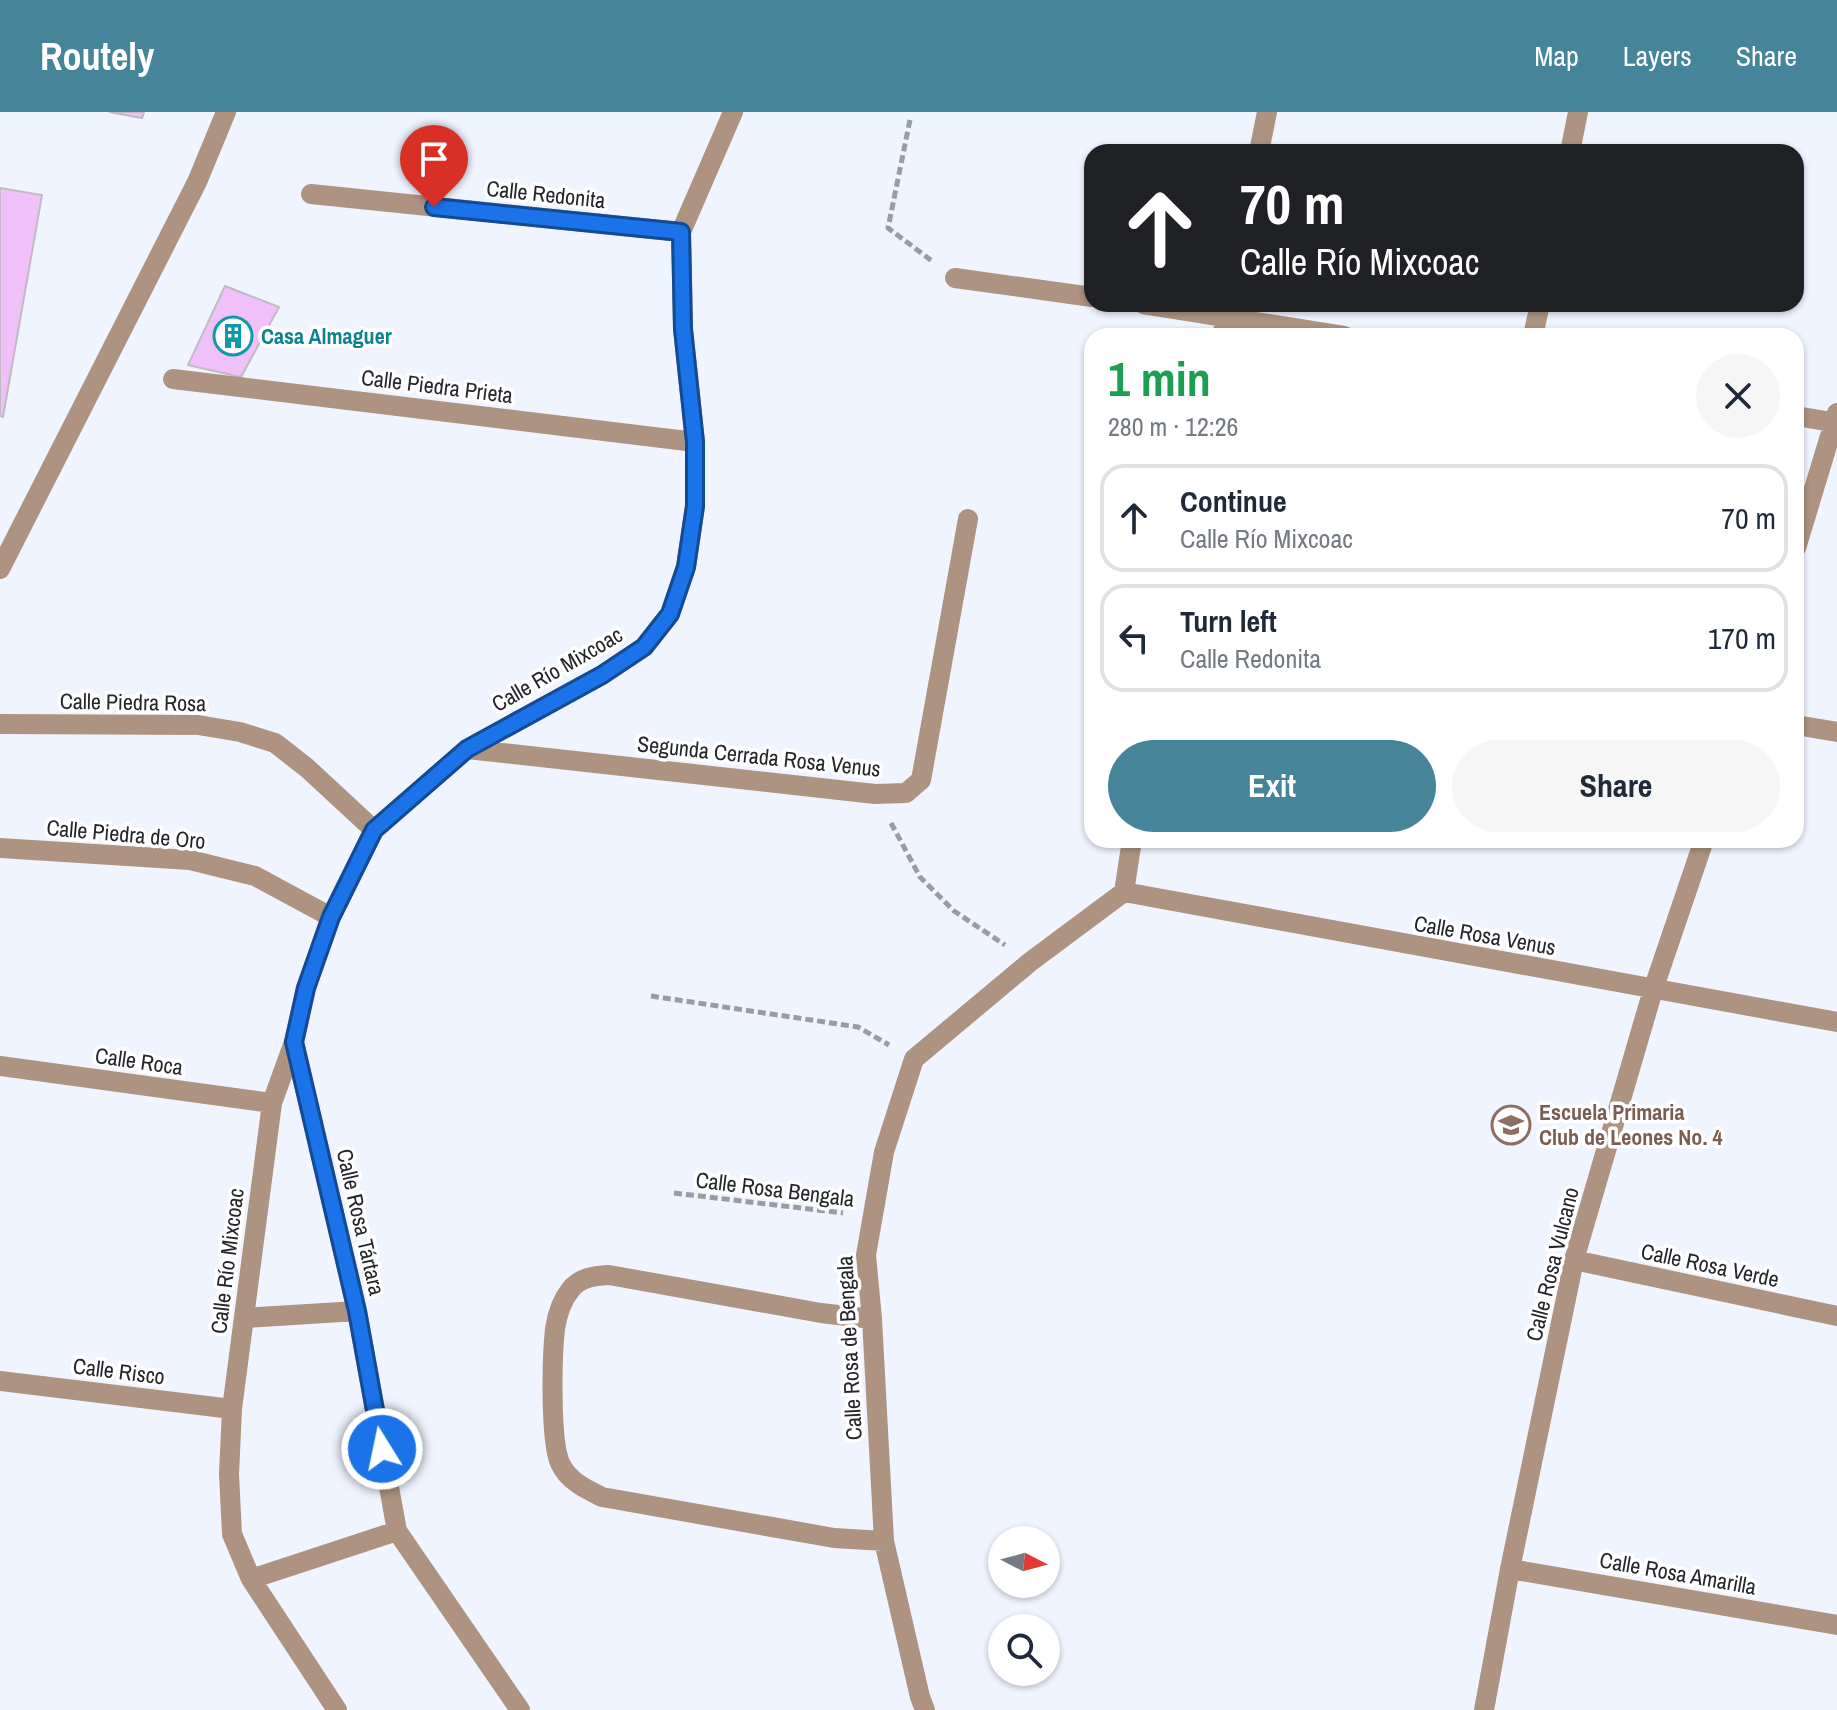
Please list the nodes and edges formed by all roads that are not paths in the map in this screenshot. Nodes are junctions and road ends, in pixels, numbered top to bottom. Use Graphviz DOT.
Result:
graph roads {
  1 [pos="226,112"];
  2 [pos="733,112"];
  3 [pos="1267,112"];
  4 [pos="1578,112"];
  5 [pos="1261,144"];
  6 [pos="1572,144"];
  7 [pos="311,194"];
  8 [pos="681,232"];
  9 [pos="955,278"];
  10 [pos="1084,296"];
  11 [pos="1190,312"];
  12 [pos="1226,318"];
  13 [pos="1292,328"];
  14 [pos="173,379"];
  15 [pos="1804,417"];
  16 [pos="1836,419"];
  17 [pos="695,442"];
  18 [pos="968,519"];
  19 [pos="1804,522"];
  20 [pos="0,569"];
  21 [pos="0,724"];
  22 [pos="1804,726"];
  23 [pos="1837,732"];
  24 [pos="467,749"];
  25 [pos="374,830"];
  26 [pos="0,848"];
  27 [pos="1131,848"];
  28 [pos="1701,848"];
  29 [pos="1124,892"];
  30 [pos="331,917"];
  31 [pos="1653,990"];
  32 [pos="1837,1022"];
  33 [pos="294,1042"];
  34 [pos="0,1066"];
  35 [pos="272,1103"];
  36 [pos="1574,1260"];
  37 [pos="357,1311"];
  38 [pos="1837,1316"];
  39 [pos="244,1318"];
  40 [pos="872,1319"];
  41 [pos="0,1381"];
  42 [pos="232,1409"];
  43 [pos="397,1531"];
  44 [pos="884,1541"];
  45 [pos="1510,1569"];
  46 [pos="251,1579"];
  47 [pos="1837,1625"];
  48 [pos="337,1710"];
  49 [pos="520,1710"];
  50 [pos="925,1710"];
  51 [pos="1484,1710"];
  1 -- 20 [label="street"];
  2 -- 8 [label="street, Calle Río Mixcoac"];
  3 -- 5 [label="street"];
  4 -- 6 [label="street"];
  7 -- 8 [label="street, Calle Redonita"];
  8 -- 17 [label="street, Calle Río Mixcoac"];
  9 -- 10 [label="street"];
  11 -- 12 [label="street"];
  12 -- 13 [label="street"];
  14 -- 17 [label="street, Calle Piedra Prieta"];
  15 -- 16 [label="street"];
  16 -- 19 [label="street"];
  17 -- 24 [label="street, Calle Río Mixcoac"];
  18 -- 24 [label="street, Segunda Cerrada Rosa Venus"];
  21 -- 25 [label="street, Calle Piedra Rosa"];
  22 -- 23 [label="street"];
  24 -- 25 [label="street, Calle Río Mixcoac"];
  25 -- 30 [label="street, Calle Río Mixcoac"];
  26 -- 30 [label="street, Calle Piedra de Oro"];
  27 -- 29 [label="street"];
  28 -- 31 [label="street, Calle Rosa Vulcano"];
  29 -- 31 [label="street, Calle Rosa Venus"];
  29 -- 40 [label="street, Calle Rosa de Bengala"];
  30 -- 33 [label="street, Calle Río Mixcoac"];
  31 -- 32 [label="street, Calle Rosa Venus"];
  31 -- 36 [label="street, Calle Rosa Vulcano"];
  33 -- 35 [label="street, Calle Río Mixcoac"];
  33 -- 37 [label="street, Calle Rosa Tártara"];
  34 -- 35 [label="street, Calle Roca"];
  35 -- 39 [label="street, Calle Río Mixcoac"];
  36 -- 38 [label="street, Calle Rosa Verde"];
  36 -- 45 [label="street, Calle Rosa Vulcano"];
  37 -- 39 [label="street"];
  37 -- 43 [label="street, Calle Rosa Tártara"];
  39 -- 42 [label="street, Calle Río Mixcoac"];
  40 -- 44 [label="street, Calle Rosa de Bengala"];
  40 -- 44 [label="street"];
  41 -- 42 [label="street, Calle Risco"];
  42 -- 46 [label="street, Calle Río Mixcoac"];
  43 -- 46 [label="street"];
  43 -- 49 [label="street, Calle Rosa Tártara"];
  44 -- 50 [label="street, Calle Rosa de Bengala"];
  45 -- 47 [label="street, Calle Rosa Amarilla"];
  45 -- 51 [label="street, Calle Rosa Vulcano"];
  46 -- 48 [label="street, Calle Río Mixcoac"];
}
